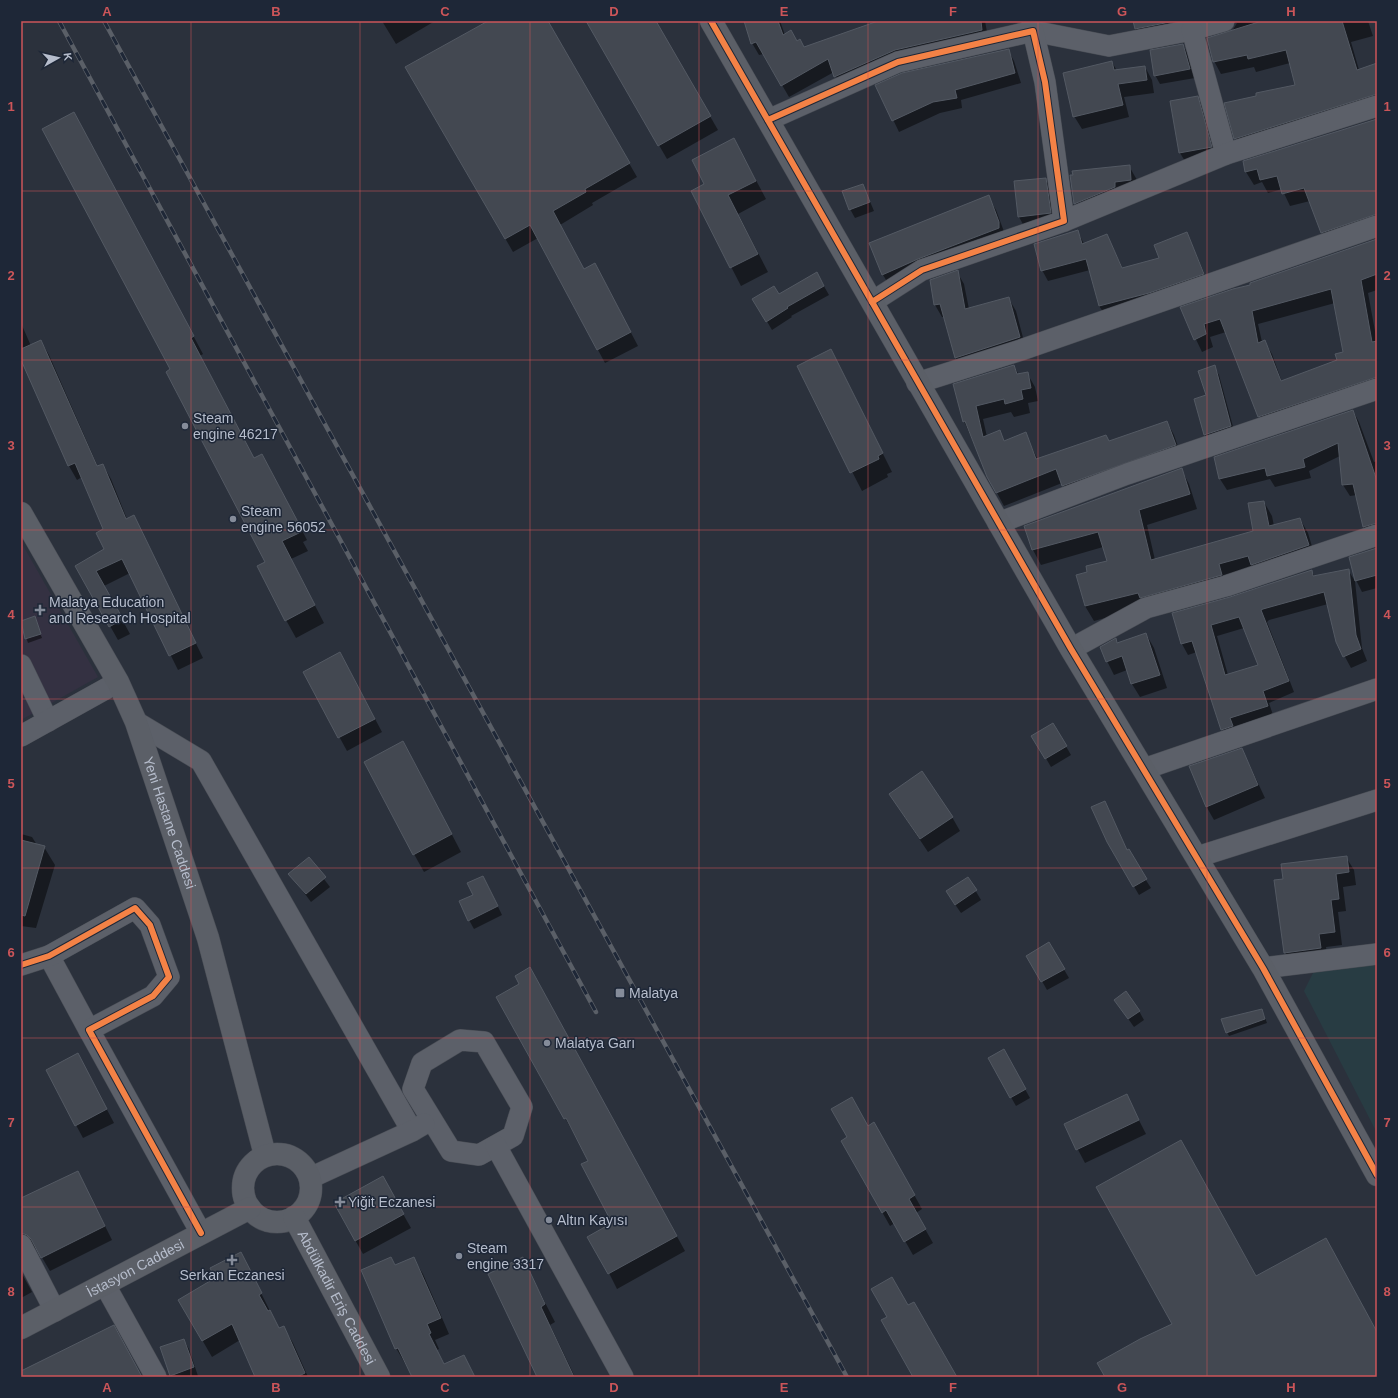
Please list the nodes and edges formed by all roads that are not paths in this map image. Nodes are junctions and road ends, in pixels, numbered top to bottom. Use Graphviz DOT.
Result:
graph roads {
  1 [pos="711,21"];
  2 [pos="1224,21"];
  3 [pos="1032,26"];
  4 [pos="1192,30"];
  5 [pos="1377,106"];
  6 [pos="768,120"];
  7 [pos="1226,154"];
  8 [pos="1064,221"];
  9 [pos="1377,226"];
  10 [pos="872,302"];
  11 [pos="917,384"];
  12 [pos="1377,389"];
  13 [pos="21,513"];
  14 [pos="998,522"];
  15 [pos="1377,535"];
  16 [pos="1071,649"];
  17 [pos="21,665"];
  18 [pos="118,682"];
  19 [pos="1377,689"];
  20 [pos="48,721"];
  21 [pos="136,722"];
  22 [pos="21,736"];
  23 [pos="1144,769"];
  24 [pos="1377,800"];
  25 [pos="1197,856"];
  26 [pos="1377,954"];
  27 [pos="49,956"];
  28 [pos="21,965"];
  29 [pos="1263,968"];
  30 [pos="89,1030"];
  31 [pos="431,1119"];
  32 [pos="412,1131"];
  33 [pos="496,1146"];
  34 [pos="265,1155"];
  35 [pos="1377,1175"];
  36 [pos="310,1178"];
  37 [pos="250,1208"];
  38 [pos="294,1217"];
  39 [pos="201,1233"];
  40 [pos="21,1245"];
  41 [pos="106,1285"];
  42 [pos="55,1311"];
  43 [pos="21,1328"];
  44 [pos="156,1377"];
  45 [pos="379,1377"];
  46 [pos="623,1377"];
  1 -- 6 [label="main road"];
  2 -- 4 [label="street"];
  3 -- 4 [label="street"];
  3 -- 6 [label="street"];
  3 -- 8 [label="street"];
  4 -- 7 [label="street"];
  5 -- 7 [label="street"];
  6 -- 10 [label="main road"];
  7 -- 8 [label="street"];
  8 -- 10 [label="street"];
  9 -- 11 [label="street"];
  10 -- 11 [label="main road"];
  11 -- 14 [label="main road"];
  12 -- 14 [label="street"];
  13 -- 18 [label="main road, Yeni Hastane Caddesi"];
  14 -- 16 [label="main road"];
  15 -- 16 [label="street"];
  16 -- 23 [label="main road"];
  17 -- 20 [label="street"];
  18 -- 20 [label="street"];
  18 -- 21 [label="main road, Yeni Hastane Caddesi"];
  19 -- 23 [label="street"];
  20 -- 22 [label="street"];
  21 -- 32 [label="street"];
  21 -- 34 [label="main road, Yeni Hastane Caddesi"];
  23 -- 25 [label="main road"];
  24 -- 25 [label="street"];
  25 -- 29 [label="main road"];
  26 -- 29 [label="street"];
  27 -- 28 [label="street"];
  27 -- 30 [label="street"];
  27 -- 30 [label="street"];
  29 -- 35 [label="main road"];
  30 -- 39 [label="street"];
  31 -- 32 [label="street"];
  31 -- 33 [label="street"];
  31 -- 33 [label="street"];
  32 -- 36 [label="street"];
  33 -- 46 [label="street"];
  34 -- 36 [label="main road"];
  34 -- 37 [label="main road"];
  36 -- 38 [label="main road"];
  37 -- 38 [label="main road"];
  37 -- 39 [label="main road, İstasyon Caddesi"];
  38 -- 45 [label="main road, Abdülkadir Eriş Caddesi"];
  39 -- 41 [label="main road, İstasyon Caddesi"];
  40 -- 42 [label="street"];
  41 -- 42 [label="main road, İstasyon Caddesi"];
  41 -- 44 [label="street"];
  42 -- 43 [label="main road, İstasyon Caddesi"];
}
